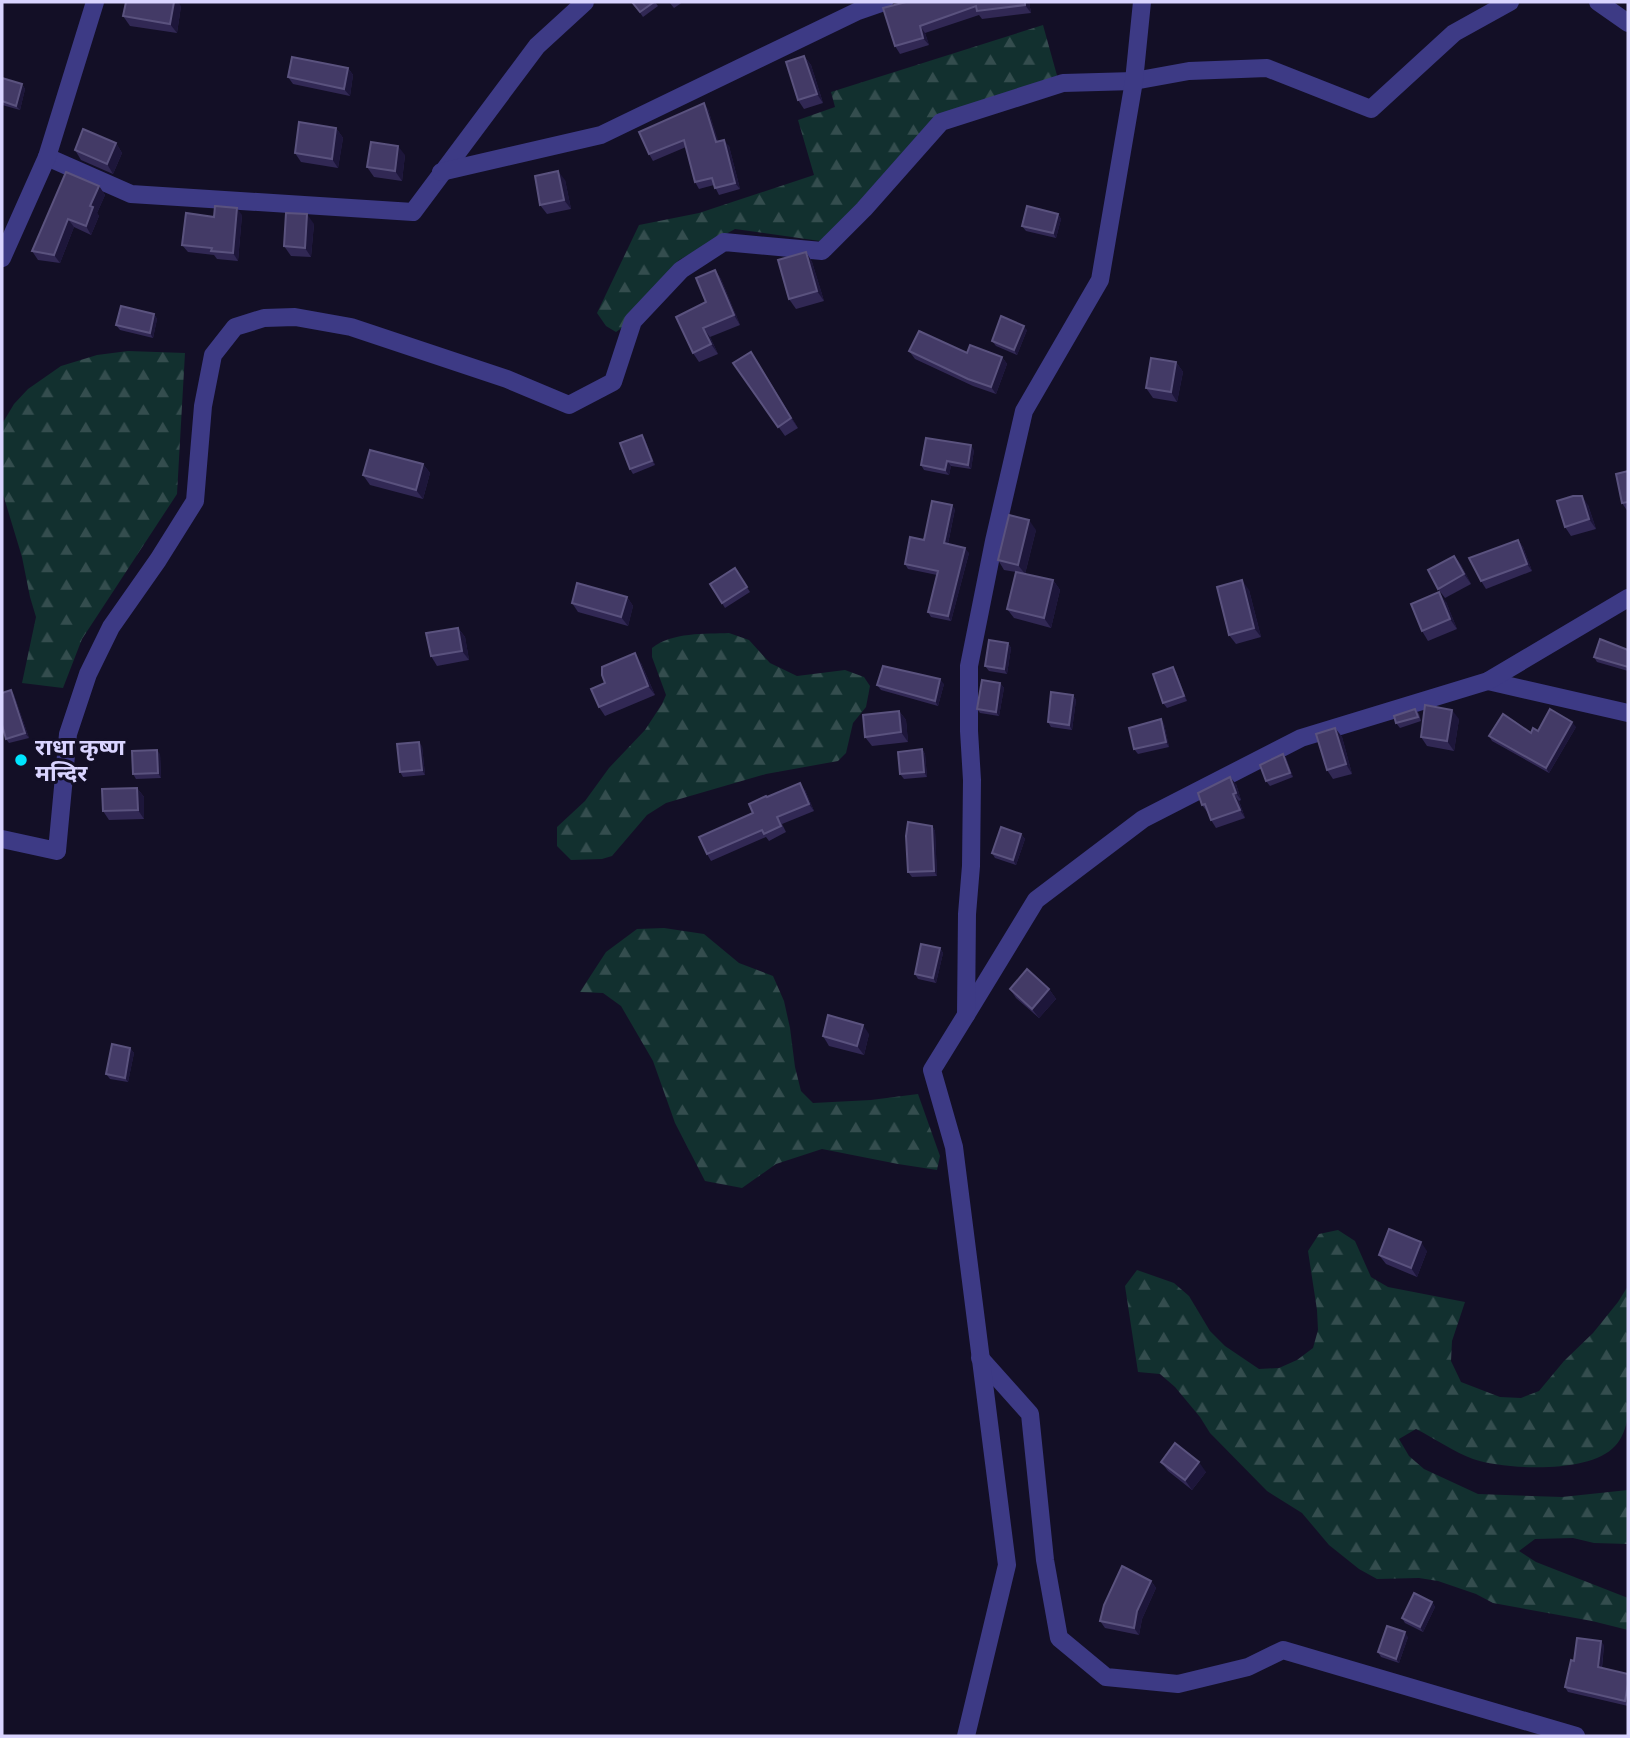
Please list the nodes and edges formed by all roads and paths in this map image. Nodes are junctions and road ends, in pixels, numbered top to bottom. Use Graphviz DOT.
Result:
graph roads {
  1 [pos="95,2"];
  2 [pos="585,2"];
  3 [pos="884,2"];
  4 [pos="1142,2"];
  5 [pos="1510,2"];
  6 [pos="1598,2"];
  7 [pos="1628,23"];
  8 [pos="1134,81"];
  9 [pos="47,157"];
  10 [pos="442,172"];
  11 [pos="2,258"];
  12 [pos="1628,598"];
  13 [pos="1488,681"];
  14 [pos="1628,713"];
  15 [pos="2,839"];
  16 [pos="966,1015"];
  17 [pos="980,1357"];
  18 [pos="966,1736"];
  19 [pos="1576,1736"];
  1 -- 9 [label="street"];
  2 -- 10 [label="street"];
  3 -- 10 [label="street"];
  4 -- 8 [label="street"];
  5 -- 8 [label="street"];
  6 -- 7 [label="street"];
  8 -- 15 [label="street"];
  8 -- 16 [label="street"];
  9 -- 10 [label="street"];
  9 -- 11 [label="street"];
  12 -- 13 [label="street"];
  13 -- 14 [label="street"];
  13 -- 16 [label="street"];
  16 -- 17 [label="street"];
  17 -- 18 [label="street"];
  17 -- 19 [label="street"];
}
